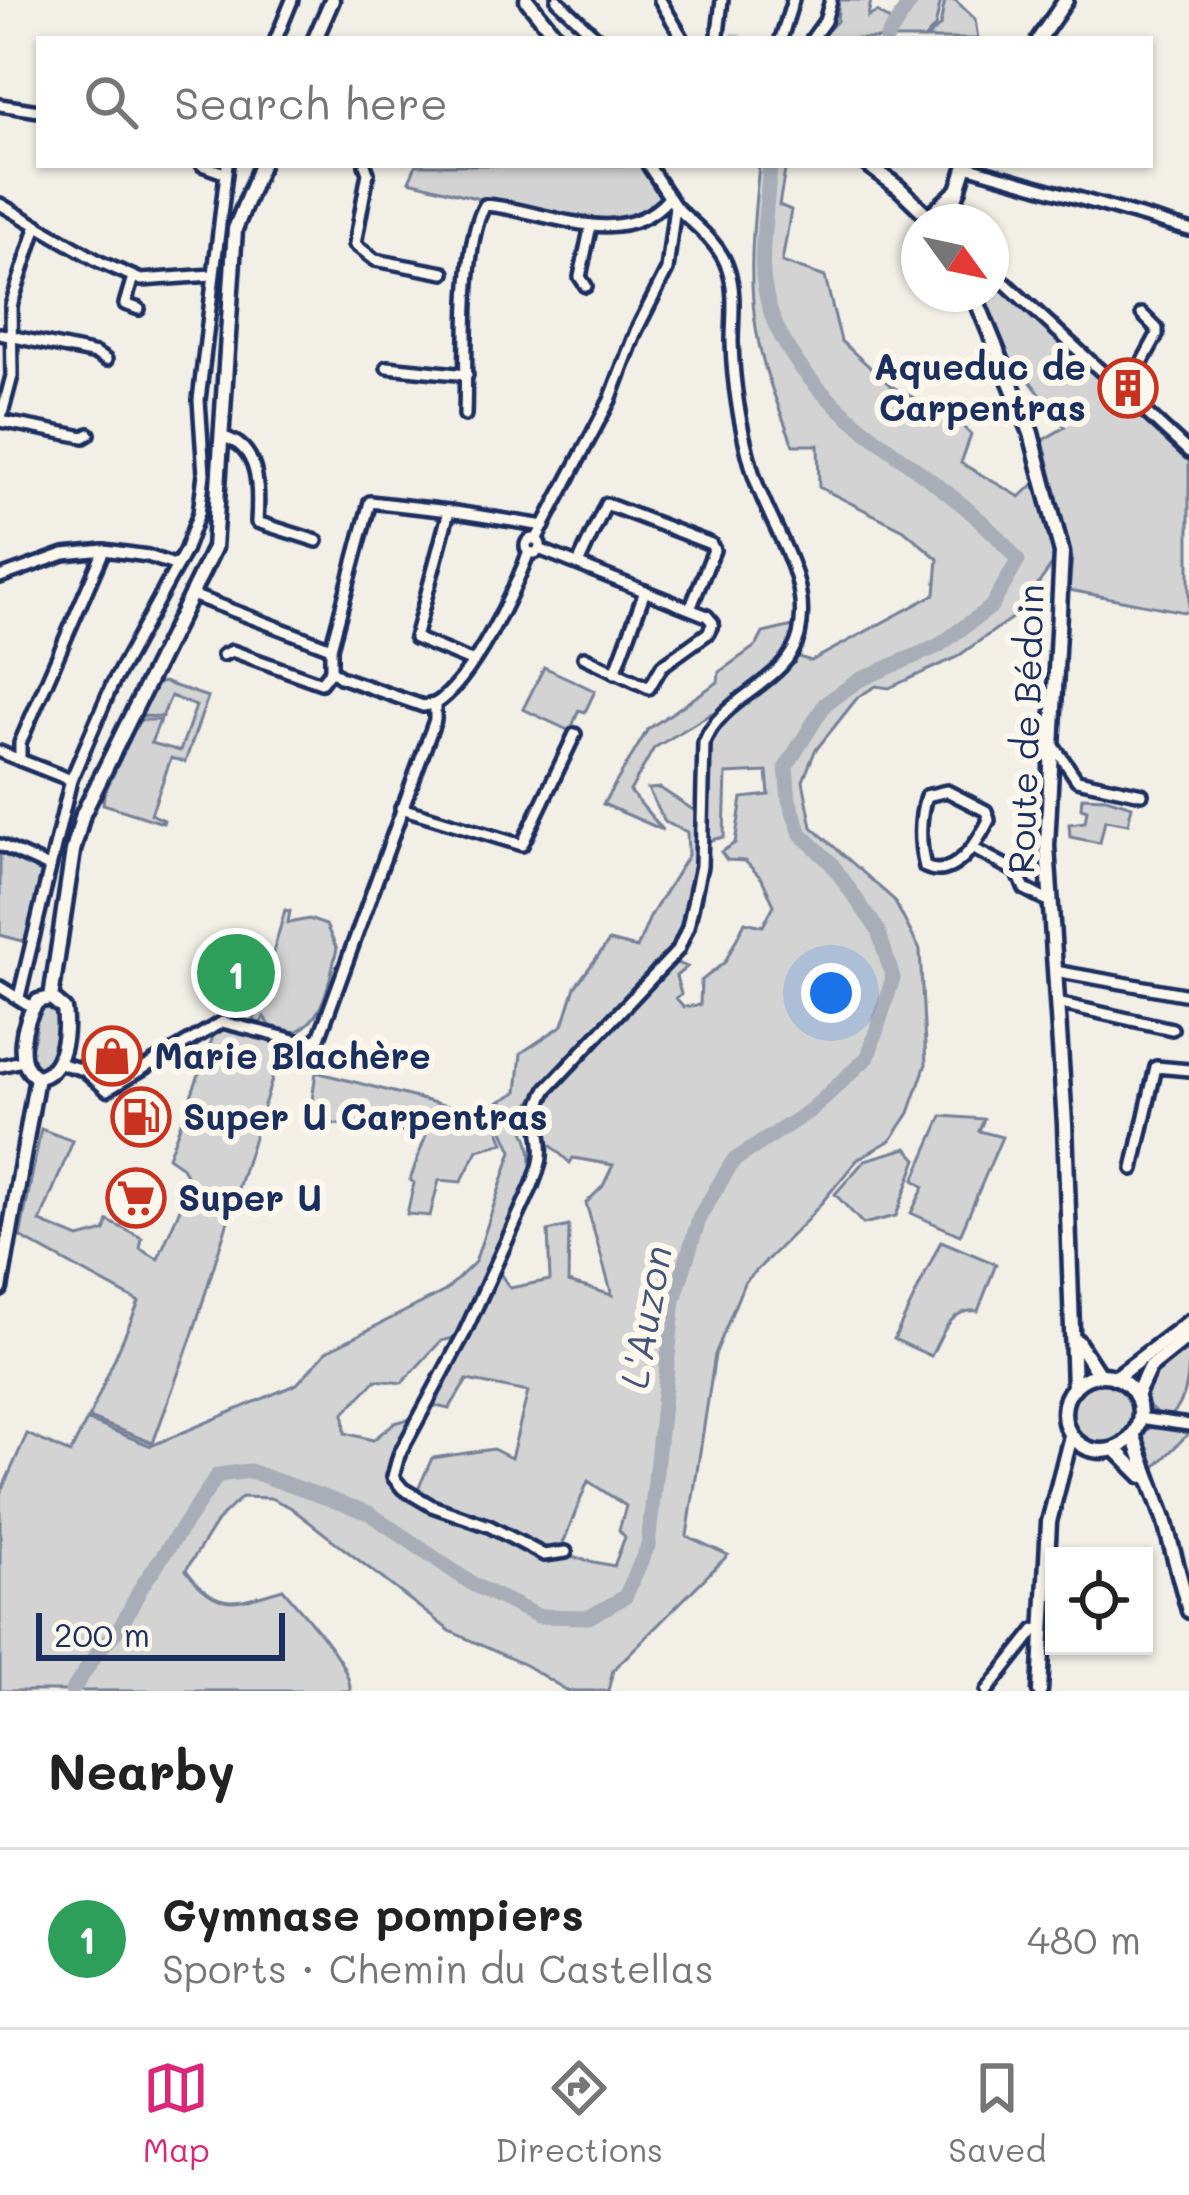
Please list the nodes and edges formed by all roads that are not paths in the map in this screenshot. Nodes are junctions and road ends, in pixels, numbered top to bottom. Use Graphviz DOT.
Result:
graph roads {
  1 [pos="292,0"];
  2 [pos="332,0"];
  3 [pos="527,0"];
  4 [pos="557,0"];
  5 [pos="660,0"];
  6 [pos="722,0"];
  7 [pos="793,0"];
  8 [pos="831,0"];
  9 [pos="1066,0"];
  10 [pos="718,34"];
  11 [pos="277,36"];
  12 [pos="316,36"];
  13 [pos="556,36"];
  14 [pos="595,36"];
  15 [pos="681,36"];
  16 [pos="783,36"];
  17 [pos="814,36"];
  18 [pos="1041,36"];
  19 [pos="0,105"];
  20 [pos="36,111"];
  21 [pos="260,168"];
  22 [pos="366,168"];
  23 [pos="650,168"];
  24 [pos="872,168"];
  25 [pos="965,168"];
  26 [pos="973,168"];
  27 [pos="226,169"];
  28 [pos="959,189"];
  29 [pos="672,202"];
  30 [pos="0,204"];
  31 [pos="914,204"];
  32 [pos="946,204"];
  33 [pos="954,204"];
  34 [pos="591,225"];
  35 [pos="37,226"];
  36 [pos="219,226"];
  37 [pos="236,229"];
  38 [pos="1189,230"];
  39 [pos="444,273"];
  40 [pos="212,275"];
  41 [pos="133,277"];
  42 [pos="586,286"];
  43 [pos="1009,287"];
  44 [pos="113,301"];
  45 [pos="125,304"];
  46 [pos="139,309"];
  47 [pos="981,312"];
  48 [pos="1142,314"];
  49 [pos="0,334"];
  50 [pos="13,336"];
  51 [pos="106,360"];
  52 [pos="387,367"];
  53 [pos="466,374"];
  54 [pos="1125,394"];
  55 [pos="465,416"];
  56 [pos="0,422"];
  57 [pos="89,434"];
  58 [pos="222,437"];
  59 [pos="1189,452"];
  60 [pos="449,511"];
  61 [pos="544,526"];
  62 [pos="317,541"];
  63 [pos="535,547"];
  64 [pos="104,550"];
  65 [pos="578,564"];
  66 [pos="176,566"];
  67 [pos="0,577"];
  68 [pos="645,591"];
  69 [pos="193,595"];
  70 [pos="690,609"];
  71 [pos="331,648"];
  72 [pos="223,655"];
  73 [pos="584,657"];
  74 [pos="471,661"];
  75 [pos="331,670"];
  76 [pos="615,673"];
  77 [pos="435,704"];
  78 [pos="575,734"];
  79 [pos="1051,741"];
  80 [pos="0,752"];
  81 [pos="20,760"];
  82 [pos="71,779"];
  83 [pos="1142,794"];
  84 [pos="401,808"];
  85 [pos="0,845"];
  86 [pos="974,849"];
  87 [pos="49,867"];
  88 [pos="1049,887"];
  89 [pos="1032,892"];
  90 [pos="1050,902"];
  91 [pos="1055,971"];
  92 [pos="0,987"];
  93 [pos="1189,994"];
  94 [pos="19,997"];
  95 [pos="51,998"];
  96 [pos="1057,1003"];
  97 [pos="32,1007"];
  98 [pos="1172,1029"];
  99 [pos="22,1060"];
  100 [pos="58,1063"];
  101 [pos="0,1066"];
  102 [pos="1189,1070"];
  103 [pos="37,1077"];
  104 [pos="1133,1169"];
  105 [pos="0,1289"];
  106 [pos="1189,1322"];
  107 [pos="1072,1326"];
  108 [pos="1189,1336"];
  109 [pos="1099,1375"];
  110 [pos="1115,1378"];
  111 [pos="1074,1388"];
  112 [pos="1136,1396"];
  113 [pos="1139,1418"];
  114 [pos="1189,1425"];
  115 [pos="1133,1434"];
  116 [pos="1072,1436"];
  117 [pos="1088,1449"];
  118 [pos="1115,1449"];
  119 [pos="1056,1489"];
  120 [pos="1155,1498"];
  121 [pos="566,1552"];
  122 [pos="1189,1611"];
  123 [pos="1043,1628"];
  124 [pos="987,1691"];
  125 [pos="1040,1691"];
  1 -- 11 [label="street"];
  2 -- 12 [label="main road"];
  3 -- 13 [label="main road"];
  4 -- 14 [label="street"];
  5 -- 15 [label="street"];
  6 -- 10 [label="street"];
  7 -- 16 [label="street"];
  8 -- 17 [label="street"];
  9 -- 18 [label="main road"];
  19 -- 20 [label="street"];
  21 -- 37 [label="main road"];
  22 -- 39 [label="street"];
  23 -- 29 [label="street"];
  24 -- 31 [label="main road"];
  25 -- 28 [label="main road"];
  26 -- 38 [label="street"];
  27 -- 36 [label="street"];
  28 -- 32 [label="main road"];
  28 -- 33 [label="main road"];
  29 -- 34 [label="street"];
  29 -- 61 [label="street"];
  29 -- 121 [label="street"];
  30 -- 35 [label="street"];
  34 -- 42 [label="street"];
  34 -- 53 [label="street"];
  35 -- 41 [label="street"];
  35 -- 50 [label="street"];
  36 -- 37 [label="street"];
  36 -- 40 [label="street"];
  37 -- 58 [label="main road"];
  40 -- 41 [label="street"];
  40 -- 66 [label="street"];
  41 -- 45 [label="street"];
  43 -- 54 [label="street"];
  44 -- 45 [label="street"];
  45 -- 46 [label="street"];
  47 -- 79 [label="main road, Route de Bédoin"];
  48 -- 54 [label="street"];
  49 -- 50 [label="street"];
  50 -- 51 [label="street"];
  50 -- 56 [label="street"];
  52 -- 53 [label="street"];
  53 -- 55 [label="street"];
  54 -- 59 [label="street"];
  56 -- 57 [label="street"];
  58 -- 62 [label="street"];
  58 -- 69 [label="main road"];
  60 -- 61 [label="street"];
  60 -- 71 [label="street"];
  60 -- 74 [label="street"];
  61 -- 63 [label="street"];
  63 -- 65 [label="street"];
  63 -- 74 [label="street"];
  64 -- 66 [label="street"];
  64 -- 67 [label="street"];
  64 -- 81 [label="street"];
  65 -- 68 [label="street"];
  65 -- 70 [label="street"];
  66 -- 82 [label="street"];
  68 -- 70 [label="street"];
  68 -- 76 [label="street"];
  69 -- 71 [label="street"];
  69 -- 95 [label="main road"];
  70 -- 76 [label="street"];
  71 -- 75 [label="street"];
  72 -- 75 [label="street"];
  73 -- 76 [label="street"];
  74 -- 77 [label="street"];
  75 -- 77 [label="street"];
  77 -- 84 [label="street"];
  78 -- 84 [label="street"];
  79 -- 83 [label="street"];
  79 -- 88 [label="main road, Route de Bédoin"];
  80 -- 81 [label="street"];
  81 -- 82 [label="street"];
  82 -- 87 [label="street"];
  84 -- 100 [label="street"];
  85 -- 87 [label="street"];
  86 -- 86 [label="street"];
  86 -- 89 [label="street"];
  87 -- 94 [label="street"];
  88 -- 89 [label="street"];
  88 -- 90 [label="main road, Route de Bédoin"];
  89 -- 90 [label="street"];
  90 -- 91 [label="main road, Route de Bédoin"];
  91 -- 93 [label="street"];
  91 -- 96 [label="main road, Route de Bédoin"];
  92 -- 94 [label="street"];
  94 -- 97 [label="street"];
  95 -- 97 [label="main road"];
  95 -- 100 [label="main road"];
  96 -- 98 [label="street"];
  96 -- 107 [label="main road, Route de Bédoin"];
  97 -- 99 [label="main road"];
  99 -- 101 [label="street"];
  99 -- 103 [label="main road"];
  100 -- 103 [label="main road"];
  102 -- 104 [label="street"];
  103 -- 105 [label="main road"];
  106 -- 110 [label="main road"];
  107 -- 109 [label="main road, Route de Bédoin"];
  107 -- 111 [label="main road, Route de Bédoin"];
  108 -- 112 [label="main road"];
  109 -- 110 [label="main road"];
  109 -- 111 [label="main road"];
  110 -- 112 [label="main road"];
  111 -- 116 [label="main road"];
  112 -- 113 [label="main road"];
  113 -- 114 [label="street"];
  113 -- 115 [label="main road"];
  115 -- 118 [label="main road"];
  115 -- 120 [label="main road"];
  116 -- 117 [label="main road"];
  116 -- 119 [label="main road"];
  117 -- 118 [label="main road"];
  117 -- 119 [label="main road"];
  118 -- 120 [label="main road"];
  119 -- 123 [label="main road"];
  120 -- 122 [label="main road"];
  123 -- 124 [label="street"];
  123 -- 125 [label="main road"];
}
